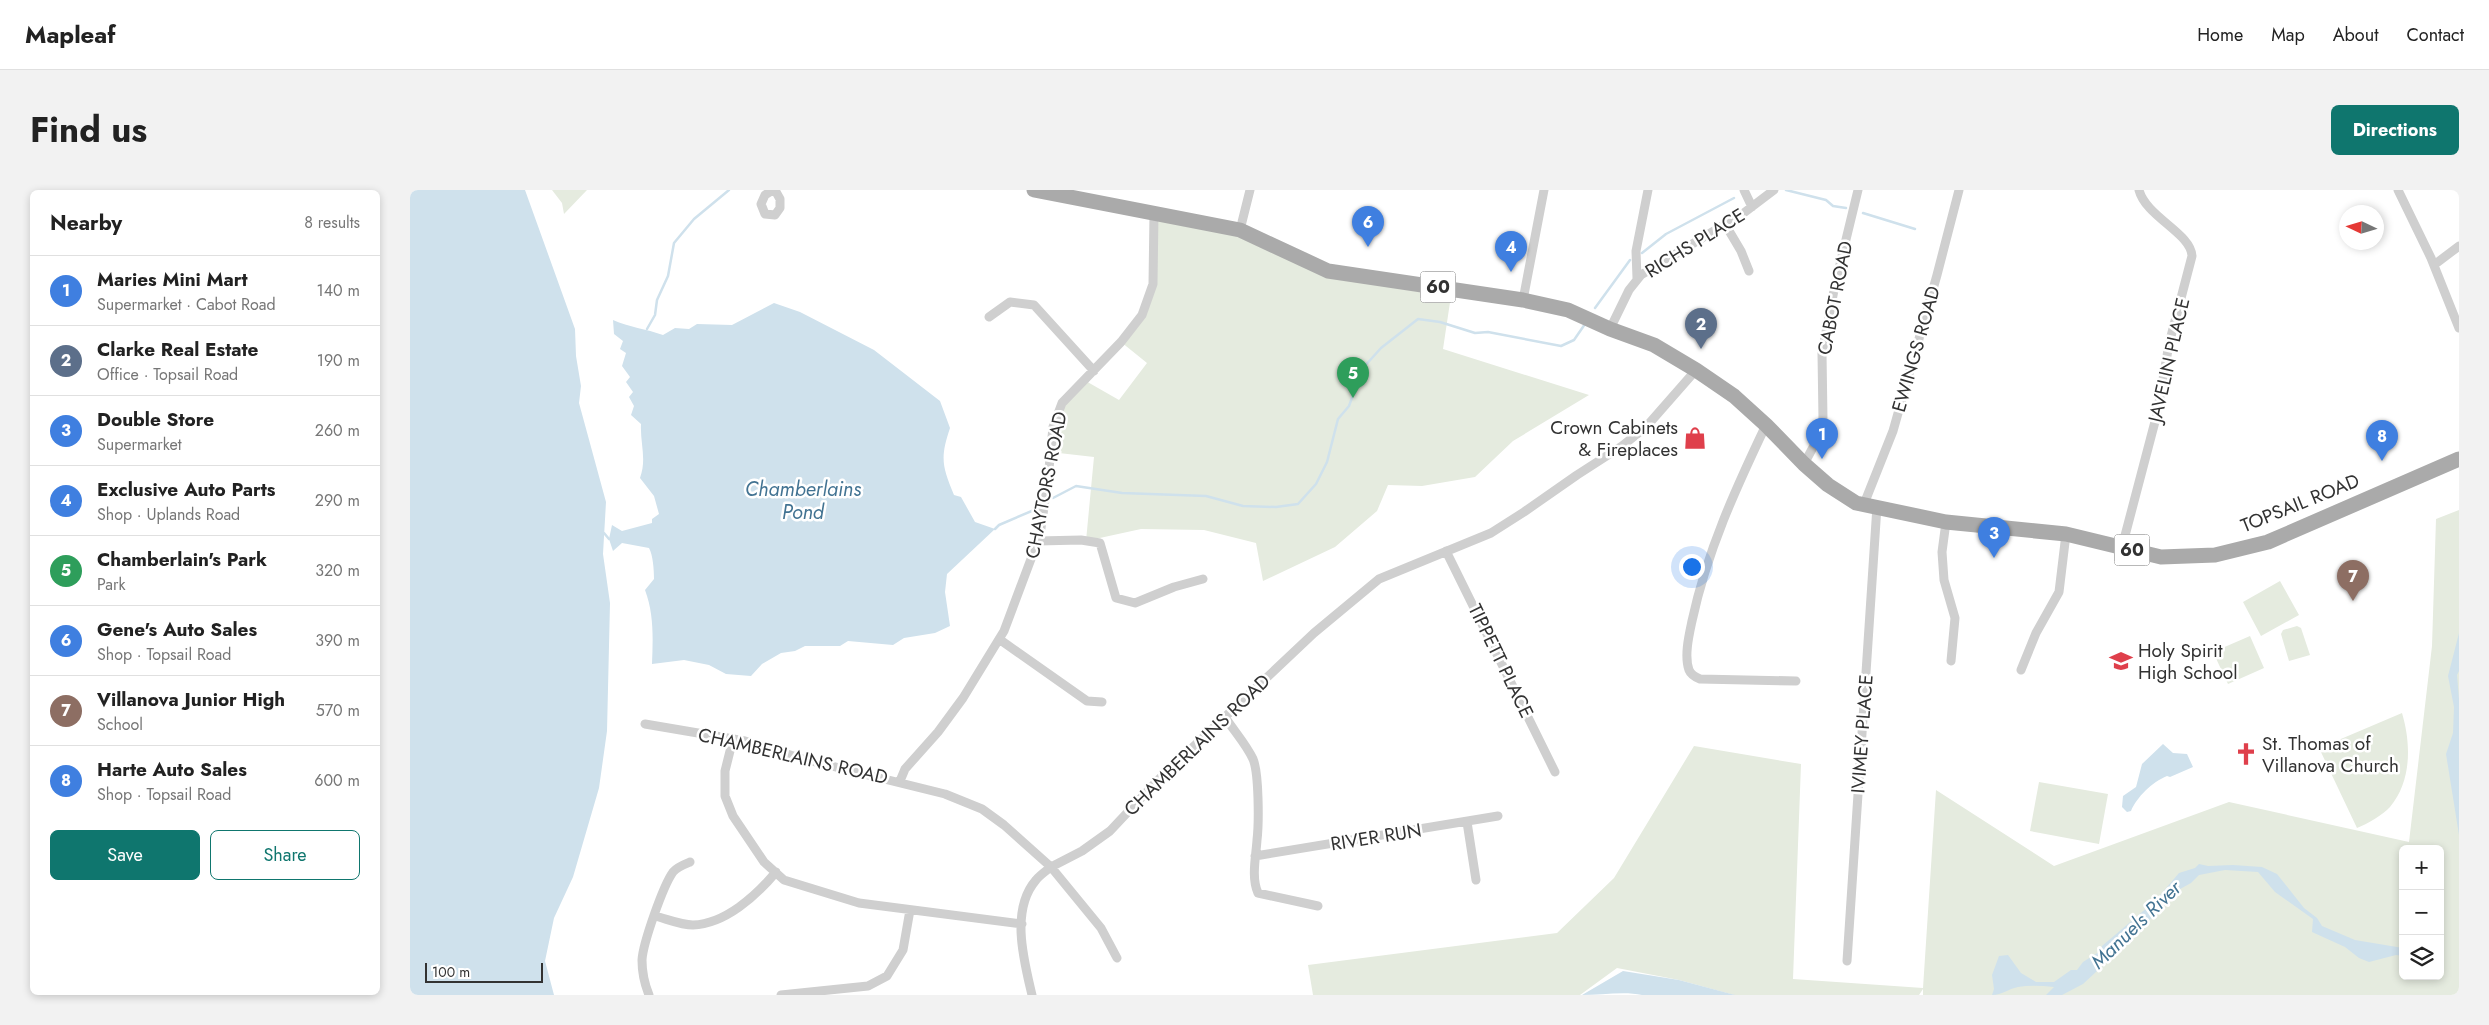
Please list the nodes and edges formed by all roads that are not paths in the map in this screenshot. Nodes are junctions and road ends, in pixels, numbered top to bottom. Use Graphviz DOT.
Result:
graph roads {
  1 [pos="1034,190"];
  2 [pos="1250,190"];
  3 [pos="1544,190"];
  4 [pos="1648,190"];
  5 [pos="1744,190"];
  6 [pos="1774,190"];
  7 [pos="1858,190"];
  8 [pos="1958,190"];
  9 [pos="2139,190"];
  10 [pos="2398,190"];
  11 [pos="1752,208"];
  12 [pos="1154,213"];
  13 [pos="1725,224"];
  14 [pos="1240,230"];
  15 [pos="2459,246"];
  16 [pos="2434,265"];
  17 [pos="1749,271"];
  18 [pos="1637,278"];
  19 [pos="1523,300"];
  20 [pos="989,317"];
  21 [pos="2459,328"];
  22 [pos="1610,329"];
  23 [pos="1696,370"];
  24 [pos="1094,371"];
  25 [pos="1766,425"];
  26 [pos="2459,459"];
  27 [pos="1804,464"];
  28 [pos="1870,505"];
  29 [pos="1946,522"];
  30 [pos="2066,534"];
  31 [pos="1038,541"];
  32 [pos="2122,547"];
  33 [pos="1446,551"];
  34 [pos="1203,579"];
  35 [pos="999,638"];
  36 [pos="1951,661"];
  37 [pos="2021,670"];
  38 [pos="1796,681"];
  39 [pos="1102,702"];
  40 [pos="1225,717"];
  41 [pos="645,724"];
  42 [pos="733,739"];
  43 [pos="1555,772"];
  44 [pos="900,781"];
  45 [pos="1498,816"];
  46 [pos="1467,822"];
  47 [pos="1255,856"];
  48 [pos="690,862"];
  49 [pos="1051,867"];
  50 [pos="776,872"];
  51 [pos="1476,880"];
  52 [pos="1318,906"];
  53 [pos="910,910"];
  54 [pos="655,916"];
  55 [pos="1022,924"];
  56 [pos="1117,958"];
  57 [pos="1847,962"];
  58 [pos="649,995"];
  59 [pos="781,995"];
  60 [pos="1032,995"];
  1 -- 12 [label="main road, TOPSAIL ROAD / 60"];
  2 -- 14 [label="street"];
  3 -- 19 [label="street"];
  4 -- 18 [label="street"];
  5 -- 11 [label="street"];
  6 -- 11 [label="street, RICHS PLACE"];
  7 -- 27 [label="street, CABOT ROAD"];
  8 -- 28 [label="street, EWINGS ROAD"];
  9 -- 32 [label="street, JAVELIN PLACE"];
  10 -- 16 [label="street"];
  11 -- 13 [label="street, RICHS PLACE"];
  12 -- 14 [label="main road, TOPSAIL ROAD / 60"];
  12 -- 24 [label="street, CHAYTORS ROAD"];
  13 -- 17 [label="street"];
  13 -- 18 [label="street, RICHS PLACE"];
  14 -- 19 [label="main road, TOPSAIL ROAD / 60"];
  15 -- 16 [label="street"];
  16 -- 21 [label="street"];
  18 -- 22 [label="street, RICHS PLACE"];
  19 -- 22 [label="main road, TOPSAIL ROAD / 60"];
  20 -- 24 [label="street"];
  22 -- 23 [label="main road, TOPSAIL ROAD / 60"];
  23 -- 25 [label="main road, TOPSAIL ROAD / 60"];
  23 -- 33 [label="street, CHAMBERLAINS ROAD"];
  24 -- 31 [label="street, CHAYTORS ROAD"];
  25 -- 27 [label="main road, TOPSAIL ROAD / 60"];
  25 -- 38 [label="street"];
  26 -- 32 [label="main road, TOPSAIL ROAD / 60"];
  27 -- 28 [label="main road, TOPSAIL ROAD / 60"];
  28 -- 29 [label="main road, TOPSAIL ROAD / 60"];
  28 -- 57 [label="street, IVIMEY PLACE"];
  29 -- 30 [label="main road, TOPSAIL ROAD / 60"];
  29 -- 36 [label="street"];
  30 -- 32 [label="main road, TOPSAIL ROAD / 60"];
  30 -- 37 [label="street"];
  31 -- 34 [label="street"];
  31 -- 35 [label="street, CHAYTORS ROAD"];
  33 -- 40 [label="street, CHAMBERLAINS ROAD"];
  33 -- 43 [label="street, TIPPETT PLACE"];
  35 -- 39 [label="street"];
  35 -- 44 [label="street, CHAYTORS ROAD"];
  40 -- 47 [label="street"];
  40 -- 49 [label="street, CHAMBERLAINS ROAD"];
  41 -- 42 [label="street, CHAMBERLAINS ROAD"];
  42 -- 44 [label="street, CHAMBERLAINS ROAD"];
  42 -- 50 [label="street"];
  44 -- 49 [label="street, CHAMBERLAINS ROAD"];
  45 -- 46 [label="street, RIVER RUN"];
  46 -- 47 [label="street, RIVER RUN"];
  46 -- 51 [label="street"];
  47 -- 52 [label="street"];
  48 -- 54 [label="street"];
  49 -- 55 [label="street"];
  49 -- 56 [label="street"];
  50 -- 53 [label="street"];
  50 -- 54 [label="street"];
  53 -- 55 [label="street"];
  53 -- 59 [label="street"];
  54 -- 58 [label="street"];
  55 -- 60 [label="street"];
}
